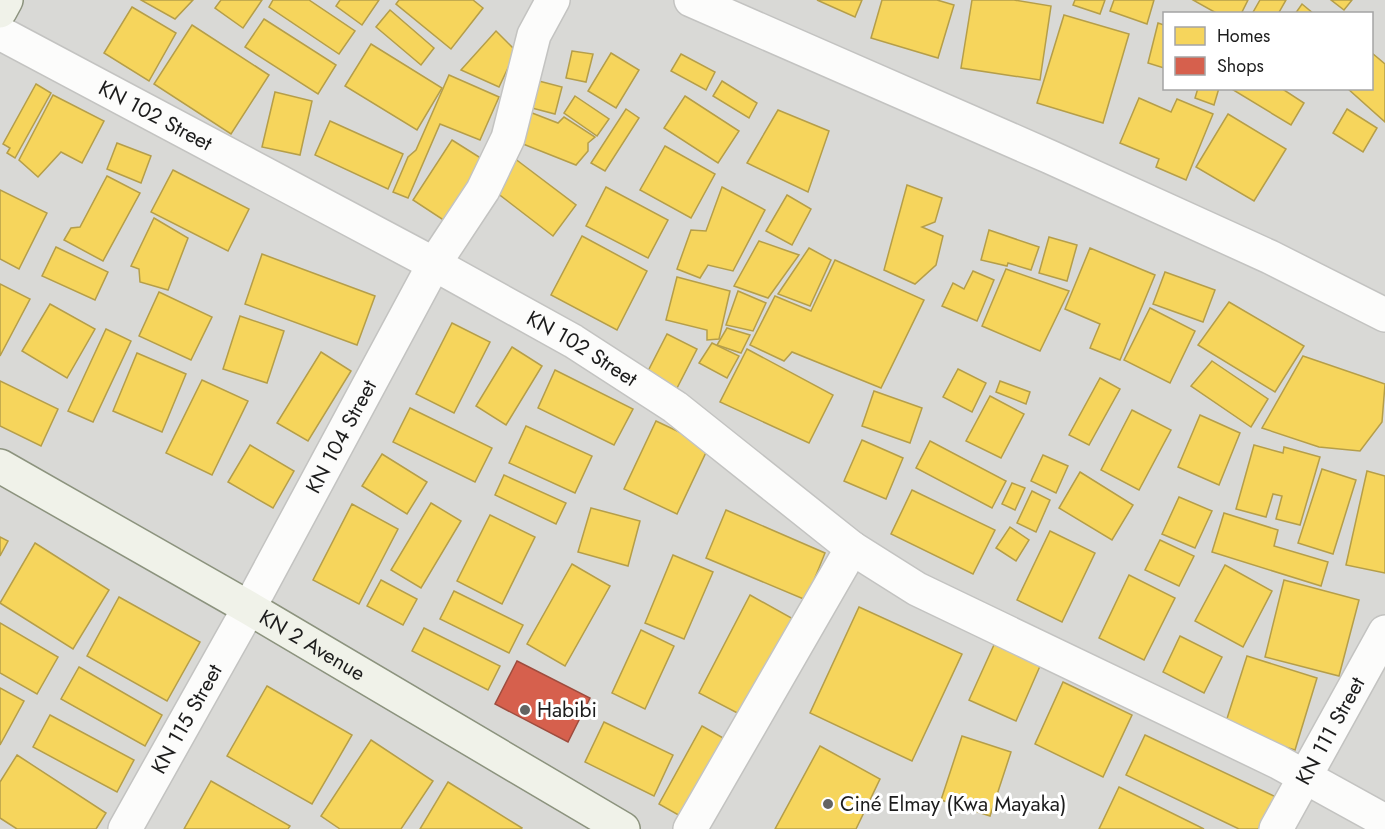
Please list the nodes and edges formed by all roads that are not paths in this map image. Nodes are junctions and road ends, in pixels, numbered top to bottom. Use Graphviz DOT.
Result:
graph roads {
  1 [pos="6,0"];
  2 [pos="553,0"];
  3 [pos="691,0"];
  4 [pos="0,11"];
  5 [pos="0,33"];
  6 [pos="434,264"];
  7 [pos="1385,315"];
  8 [pos="0,466"];
  9 [pos="852,548"];
  10 [pos="249,608"];
  11 [pos="1385,632"];
  12 [pos="1304,778"];
  13 [pos="1385,820"];
  14 [pos="125,829"];
  15 [pos="623,829"];
  16 [pos="690,829"];
  17 [pos="1276,829"];
  1 -- 4 [label="main road"];
  2 -- 6 [label="street, KN 104 Street"];
  3 -- 7 [label="street"];
  5 -- 6 [label="street, KN 102 Street"];
  6 -- 9 [label="street, KN 102 Street"];
  6 -- 10 [label="street, KN 104 Street"];
  8 -- 10 [label="main road, KN 2 Avenue"];
  9 -- 12 [label="street, KN 102 Street"];
  9 -- 16 [label="street"];
  10 -- 14 [label="street, KN 115 Street"];
  10 -- 15 [label="main road, KN 2 Avenue"];
  11 -- 12 [label="street, KN 111 Street"];
  12 -- 13 [label="street, KN 102 Street"];
  12 -- 17 [label="street, KN 111 Street"];
}
